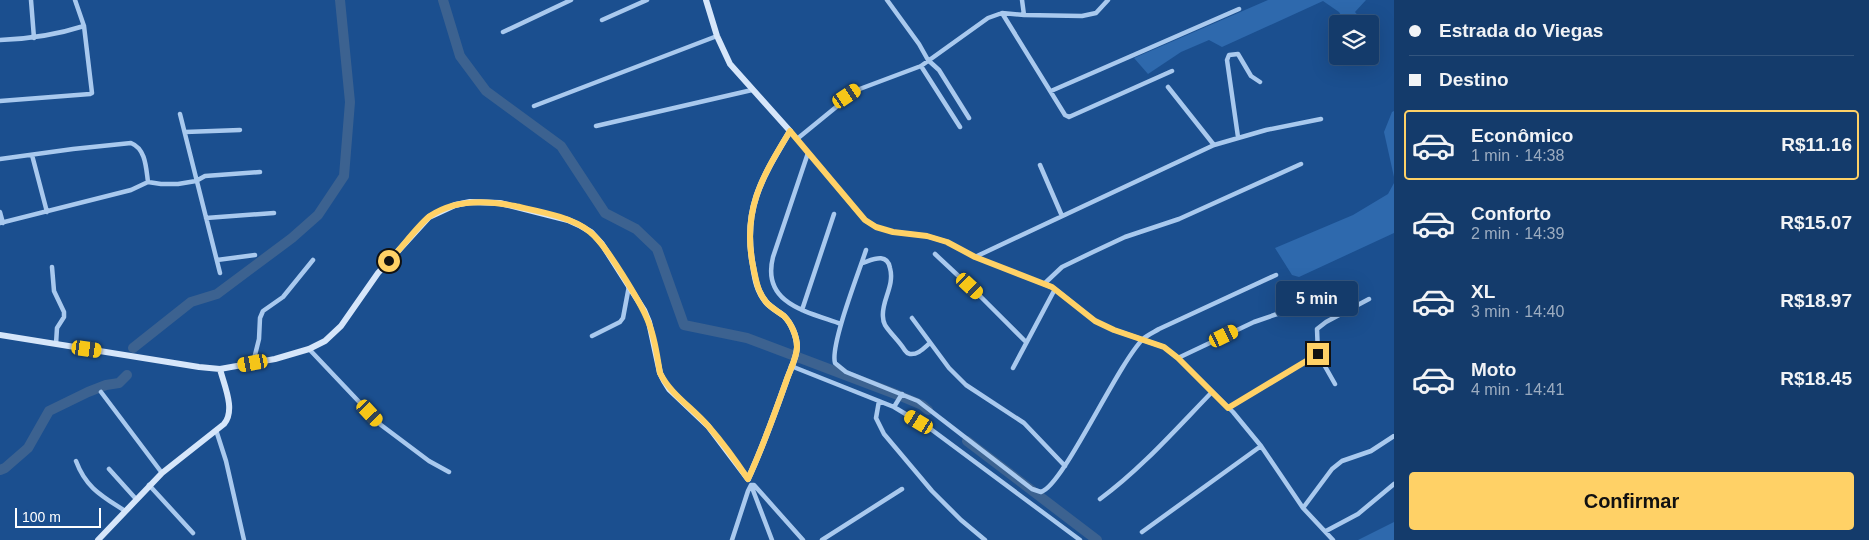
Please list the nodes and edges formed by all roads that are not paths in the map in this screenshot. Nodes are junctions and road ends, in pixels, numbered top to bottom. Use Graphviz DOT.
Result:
graph roads {
  1 [pos="30,0"];
  2 [pos="75,0"];
  3 [pos="571,0"];
  4 [pos="647,0"];
  5 [pos="706,0"];
  6 [pos="887,0"];
  7 [pos="1022,0"];
  8 [pos="1108,0"];
  9 [pos="1239,9"];
  10 [pos="1002,12"];
  11 [pos="1024,15"];
  12 [pos="602,20"];
  13 [pos="84,26"];
  14 [pos="503,32"];
  15 [pos="717,36"];
  16 [pos="34,38"];
  17 [pos="0,40"];
  18 [pos="928,60"];
  19 [pos="921,66"];
  20 [pos="1172,71"];
  21 [pos="1260,82"];
  22 [pos="1168,87"];
  23 [pos="752,90"];
  24 [pos="1050,91"];
  25 [pos="0,102"];
  26 [pos="534,106"];
  27 [pos="180,114"];
  28 [pos="969,118"];
  29 [pos="1321,119"];
  30 [pos="596,126"];
  31 [pos="960,127"];
  32 [pos="240,130"];
  33 [pos="790,131"];
  34 [pos="185,132"];
  35 [pos="1238,137"];
  36 [pos="798,139"];
  37 [pos="1214,145"];
  38 [pos="808,153"];
  39 [pos="32,155"];
  40 [pos="0,160"];
  41 [pos="1301,164"];
  42 [pos="1040,165"];
  43 [pos="260,172"];
  44 [pos="196,181"];
  45 [pos="148,182"];
  46 [pos="0,212"];
  47 [pos="47,212"];
  48 [pos="274,213"];
  49 [pos="834,214"];
  50 [pos="1062,216"];
  51 [pos="206,218"];
  52 [pos="1,223"];
  53 [pos="866,250"];
  54 [pos="935,254"];
  55 [pos="255,255"];
  56 [pos="975,257"];
  57 [pos="217,260"];
  58 [pos="313,260"];
  59 [pos="862,263"];
  60 [pos="52,267"];
  61 [pos="220,273"];
  62 [pos="1276,275"];
  63 [pos="1044,284"];
  64 [pos="629,286"];
  65 [pos="1055,289"];
  66 [pos="1369,299"];
  67 [pos="802,310"];
  68 [pos="1283,312"];
  69 [pos="912,318"];
  70 [pos="841,324"];
  71 [pos="0,336"];
  72 [pos="592,336"];
  73 [pos="1143,339"];
  74 [pos="1026,342"];
  75 [pos="930,343"];
  76 [pos="56,344"];
  77 [pos="309,349"];
  78 [pos="1318,354"];
  79 [pos="1178,358"];
  80 [pos="253,363"];
  81 [pos="792,365"];
  82 [pos="1013,368"];
  83 [pos="220,369"];
  84 [pos="1335,384"];
  85 [pos="101,392"];
  86 [pos="1212,392"];
  87 [pos="902,394"];
  88 [pos="879,401"];
  89 [pos="894,407"];
  90 [pos="1228,408"];
  91 [pos="216,430"];
  92 [pos="1394,436"];
  93 [pos="1262,446"];
  94 [pos="76,461"];
  95 [pos="1065,466"];
  96 [pos="109,469"];
  97 [pos="449,472"];
  98 [pos="162,474"];
  99 [pos="750,482"];
  100 [pos="1394,484"];
  101 [pos="149,485"];
  102 [pos="902,489"];
  103 [pos="1100,499"];
  104 [pos="136,500"];
  105 [pos="1303,508"];
  106 [pos="125,511"];
  107 [pos="1326,531"];
  108 [pos="1142,532"];
  109 [pos="193,533"];
  110 [pos="98,540"];
  111 [pos="244,540"];
  112 [pos="732,540"];
  113 [pos="772,540"];
  114 [pos="803,540"];
  115 [pos="822,540"];
  116 [pos="985,540"];
  117 [pos="1080,540"];
  118 [pos="1333,540"];
  1 -- 16 [label="street"];
  2 -- 13 [label="street"];
  3 -- 14 [label="street"];
  4 -- 12 [label="street"];
  5 -- 15 [label="street"];
  6 -- 18 [label="street"];
  7 -- 11 [label="street"];
  8 -- 11 [label="street"];
  9 -- 24 [label="street"];
  10 -- 11 [label="street"];
  10 -- 18 [label="street"];
  10 -- 24 [label="street"];
  13 -- 16 [label="street"];
  13 -- 25 [label="street"];
  15 -- 23 [label="street"];
  15 -- 26 [label="street"];
  16 -- 17 [label="street"];
  18 -- 19 [label="street"];
  18 -- 28 [label="street"];
  19 -- 31 [label="street"];
  19 -- 36 [label="street"];
  20 -- 24 [label="street"];
  21 -- 35 [label="street"];
  22 -- 37 [label="street"];
  23 -- 30 [label="street"];
  23 -- 33 [label="street"];
  27 -- 34 [label="street"];
  29 -- 35 [label="street"];
  32 -- 34 [label="street"];
  33 -- 36 [label="street"];
  33 -- 81 [label="street"];
  34 -- 44 [label="street"];
  35 -- 37 [label="street"];
  36 -- 38 [label="street"];
  37 -- 50 [label="street"];
  38 -- 56 [label="street"];
  38 -- 67 [label="street"];
  39 -- 40 [label="street"];
  39 -- 45 [label="street"];
  39 -- 47 [label="street"];
  41 -- 63 [label="street"];
  42 -- 50 [label="street"];
  43 -- 44 [label="street"];
  44 -- 45 [label="street"];
  44 -- 51 [label="street"];
  45 -- 47 [label="street"];
  46 -- 52 [label="street"];
  47 -- 52 [label="street"];
  48 -- 51 [label="street"];
  49 -- 67 [label="street"];
  50 -- 56 [label="street"];
  51 -- 57 [label="street"];
  53 -- 59 [label="street"];
  54 -- 74 [label="street"];
  55 -- 57 [label="street"];
  56 -- 63 [label="street"];
  57 -- 61 [label="street"];
  58 -- 80 [label="street"];
  59 -- 70 [label="street"];
  59 -- 75 [label="street"];
  60 -- 76 [label="street"];
  62 -- 73 [label="street"];
  63 -- 65 [label="street"];
  64 -- 72 [label="street"];
  64 -- 77 [label="street"];
  64 -- 99 [label="street"];
  65 -- 73 [label="street"];
  65 -- 74 [label="street"];
  66 -- 78 [label="street"];
  67 -- 70 [label="street"];
  68 -- 79 [label="street"];
  69 -- 75 [label="street"];
  70 -- 87 [label="street"];
  71 -- 76 [label="street"];
  73 -- 79 [label="street"];
  73 -- 95 [label="street"];
  74 -- 82 [label="street"];
  75 -- 95 [label="street"];
  76 -- 83 [label="street"];
  77 -- 80 [label="street"];
  77 -- 97 [label="street"];
  78 -- 84 [label="street"];
  78 -- 90 [label="street"];
  79 -- 86 [label="street"];
  80 -- 83 [label="street"];
  81 -- 88 [label="street"];
  81 -- 99 [label="street"];
  83 -- 91 [label="street"];
  85 -- 98 [label="street"];
  86 -- 90 [label="street"];
  86 -- 103 [label="street"];
  87 -- 89 [label="street"];
  87 -- 95 [label="street"];
  88 -- 89 [label="street"];
  88 -- 116 [label="street"];
  89 -- 117 [label="street"];
  90 -- 93 [label="street"];
  91 -- 98 [label="street"];
  91 -- 111 [label="street"];
  92 -- 105 [label="street"];
  93 -- 105 [label="street"];
  93 -- 108 [label="street"];
  94 -- 106 [label="street"];
  96 -- 104 [label="street"];
  98 -- 101 [label="street"];
  99 -- 112 [label="street"];
  99 -- 113 [label="street"];
  99 -- 114 [label="street"];
  100 -- 107 [label="street"];
  101 -- 104 [label="street"];
  101 -- 109 [label="street"];
  102 -- 115 [label="street"];
  104 -- 106 [label="street"];
  105 -- 107 [label="street"];
  106 -- 110 [label="street"];
  107 -- 118 [label="street"];
}
